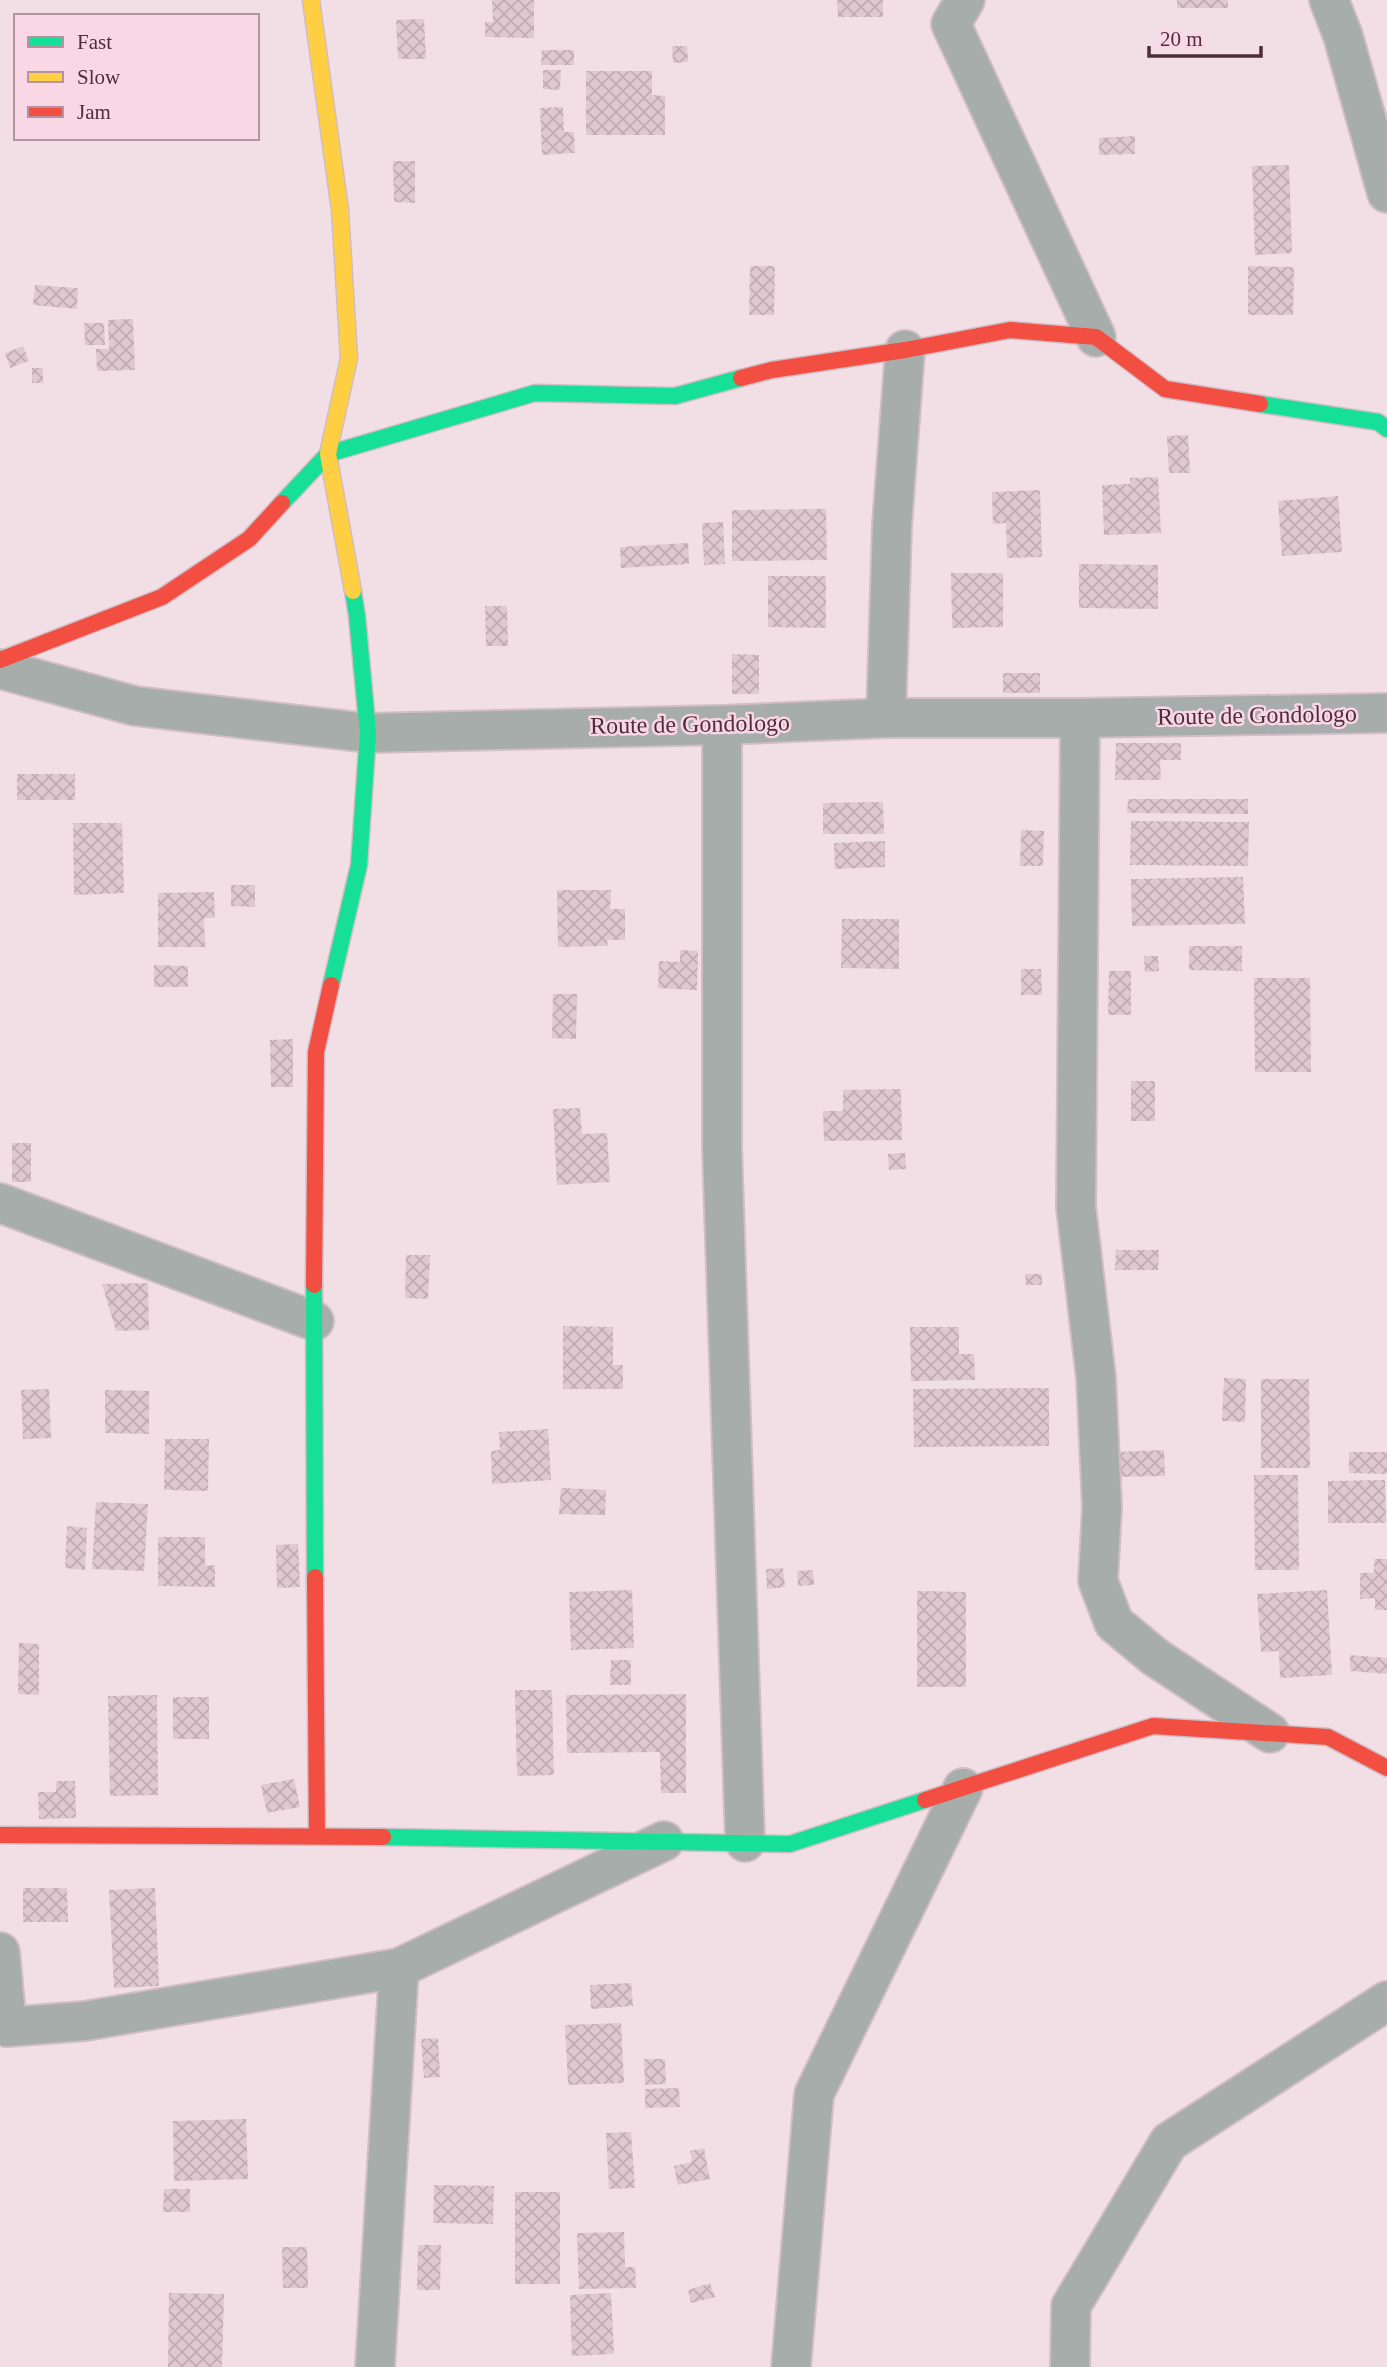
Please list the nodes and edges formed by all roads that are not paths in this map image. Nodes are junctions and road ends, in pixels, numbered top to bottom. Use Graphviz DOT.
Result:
graph roads {
  1 [pos="310,0"];
  2 [pos="965,0"];
  3 [pos="1329,0"];
  4 [pos="1387,193"];
  5 [pos="1096,337"];
  6 [pos="905,350"];
  7 [pos="1387,429"];
  8 [pos="328,454"];
  9 [pos="0,660"];
  10 [pos="0,669"];
  11 [pos="1387,713"];
  12 [pos="886,718"];
  13 [pos="1080,718"];
  14 [pos="722,725"];
  15 [pos="368,733"];
  16 [pos="0,1203"];
  17 [pos="314,1321"];
  18 [pos="1270,1733"];
  19 [pos="1387,1768"];
  20 [pos="963,1788"];
  21 [pos="0,1835"];
  22 [pos="317,1836"];
  23 [pos="664,1841"];
  24 [pos="745,1842"];
  25 [pos="0,1952"];
  26 [pos="399,1968"];
  27 [pos="1387,2001"];
  28 [pos="4,2023"];
  29 [pos="374,2367"];
  30 [pos="790,2367"];
  31 [pos="1070,2367"];
  1 -- 8 [label="street"];
  2 -- 5 [label="street"];
  3 -- 4 [label="street"];
  5 -- 6 [label="street"];
  5 -- 7 [label="street"];
  6 -- 8 [label="street"];
  6 -- 12 [label="street"];
  8 -- 9 [label="street"];
  8 -- 15 [label="street"];
  10 -- 15 [label="street, Route de Gondologo"];
  11 -- 13 [label="street, Route de Gondologo"];
  12 -- 13 [label="street, Route de Gondologo"];
  12 -- 14 [label="street, Route de Gondologo"];
  13 -- 18 [label="street"];
  14 -- 15 [label="street, Route de Gondologo"];
  14 -- 24 [label="street"];
  15 -- 17 [label="street"];
  16 -- 17 [label="street"];
  17 -- 22 [label="street"];
  18 -- 19 [label="street"];
  18 -- 20 [label="street"];
  20 -- 24 [label="street"];
  20 -- 30 [label="street"];
  21 -- 22 [label="street"];
  22 -- 23 [label="street"];
  23 -- 24 [label="street"];
  23 -- 26 [label="street"];
  25 -- 28 [label="street"];
  26 -- 28 [label="street"];
  26 -- 29 [label="street"];
  27 -- 31 [label="street"];
}
